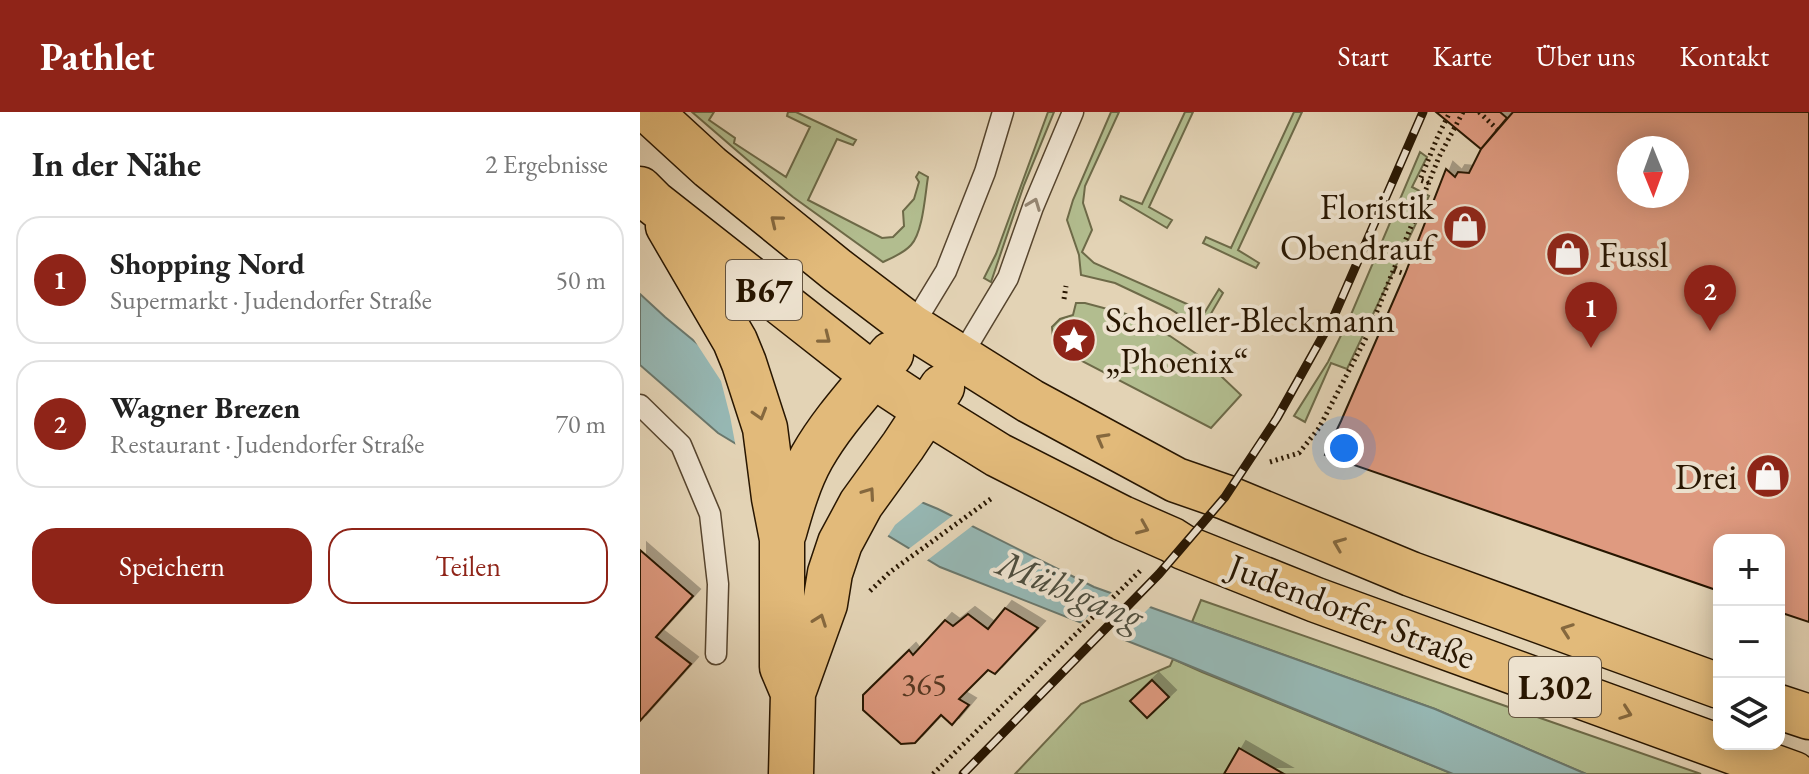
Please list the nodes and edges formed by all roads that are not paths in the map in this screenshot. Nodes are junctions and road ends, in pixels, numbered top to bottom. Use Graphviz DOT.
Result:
graph roads {
  1 [pos="650,112"];
  2 [pos="1073,112"];
  3 [pos="999,114"];
  4 [pos="647,196"];
  5 [pos="912,327"];
  6 [pos="960,358"];
  7 [pos="874,376"];
  8 [pos="640,405"];
  9 [pos="915,428"];
  10 [pos="782,515"];
  11 [pos="716,654"];
  12 [pos="1713,684"];
  13 [pos="793,693"];
  14 [pos="1785,709"];
  15 [pos="1809,717"];
  16 [pos="791,774"];
  17 [pos="1794,774"];
  5 -- 1 [label="main road, B67, one-way"];
  6 -- 2 [label="lane, one-way"];
  3 -- 5 [label="lane"];
  4 -- 7 [label="main road, B67, one-way"];
  4 -- 10 [label="main road, B67, one-way"];
  5 -- 6 [label="main road, B67"];
  5 -- 7 [label="main road, B67"];
  6 -- 9 [label="main road, B67"];
  12 -- 6 [label="main road, Judendorfer Straße / L302, one-way"];
  7 -- 9 [label="main road, B67"];
  7 -- 10 [label="main road, B67"];
  8 -- 11 [label="lane"];
  13 -- 9 [label="main road, B67, one-way"];
  9 -- 17 [label="main road, Judendorfer Straße / L302, one-way"];
  10 -- 13 [label="main road, B67"];
  13 -- 16 [label="main road, B67"];
  14 -- 15 [label="main road"];
}
